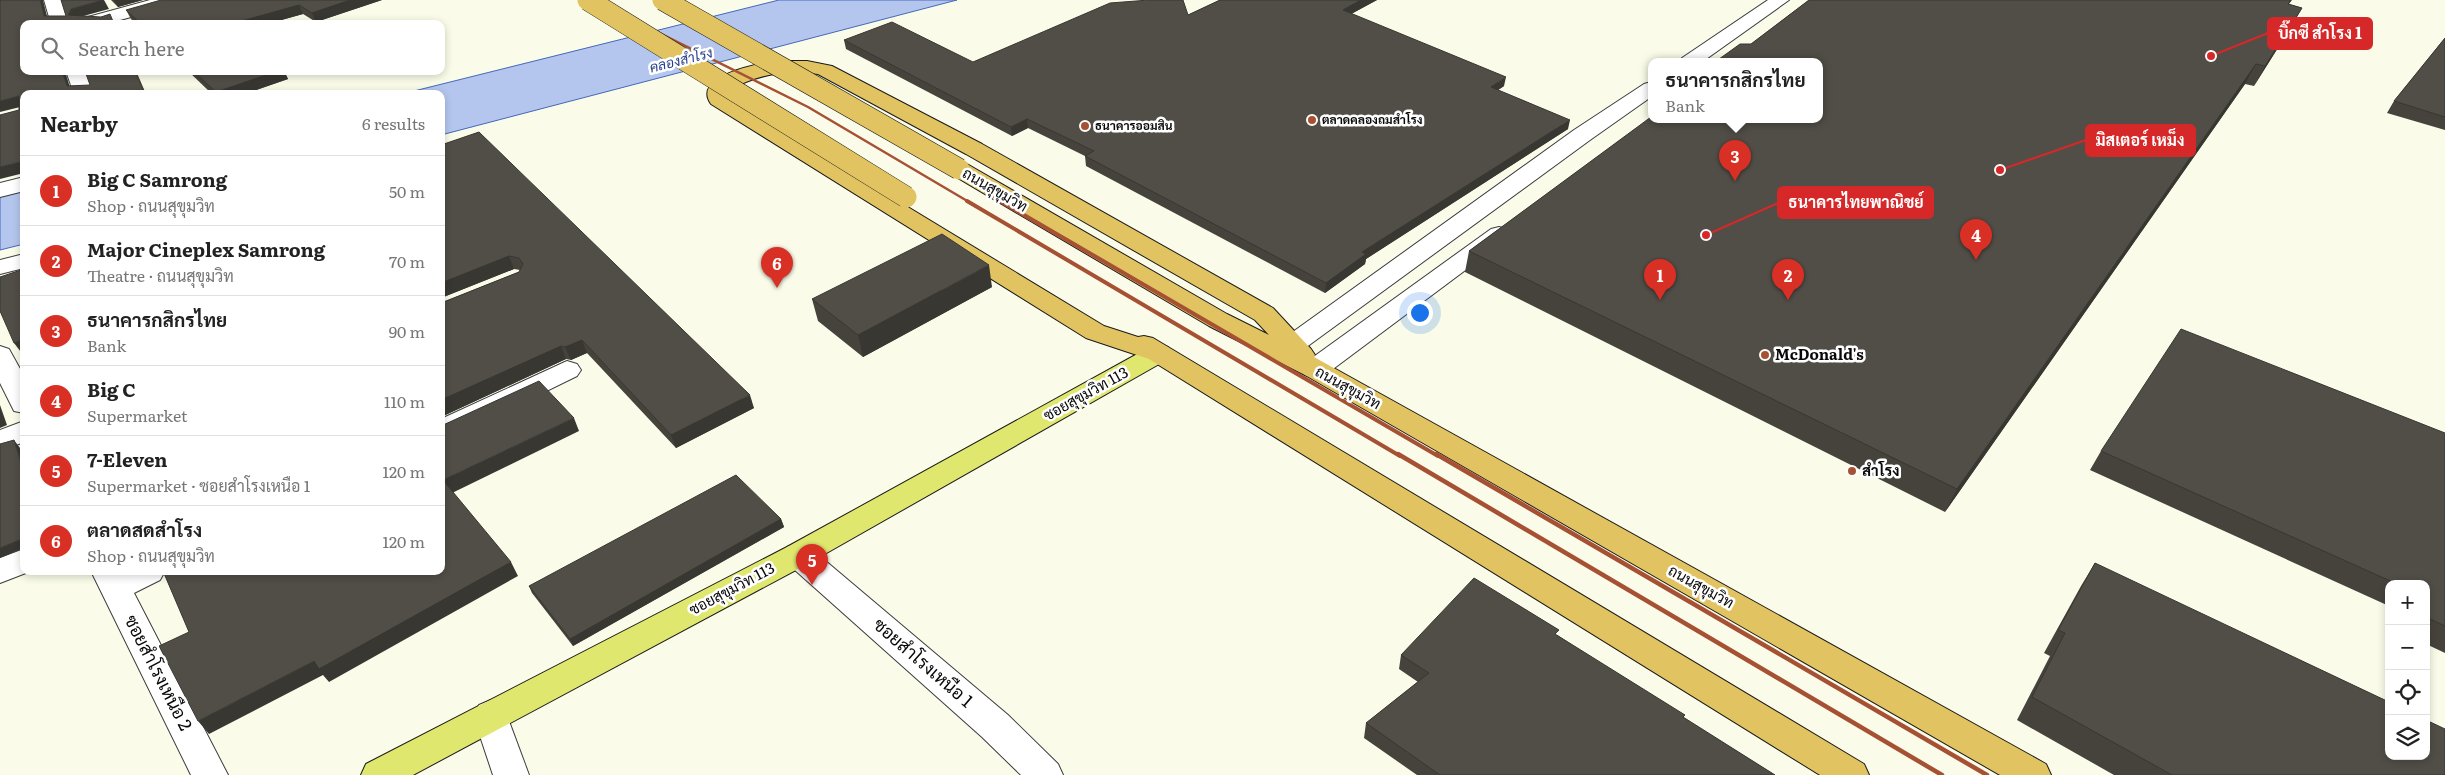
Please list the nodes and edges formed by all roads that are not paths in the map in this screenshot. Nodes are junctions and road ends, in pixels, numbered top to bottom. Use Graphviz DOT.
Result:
graph roads {
  1 [pos="53,0"];
  2 [pos="171,0"];
  3 [pos="588,0"];
  4 [pos="663,0"];
  5 [pos="1780,0"];
  6 [pos="60,20"];
  7 [pos="98,20"];
  8 [pos="1695,58"];
  9 [pos="77,75"];
  10 [pos="83,90"];
  11 [pos="1648,90"];
  12 [pos="20,185"];
  13 [pos="0,190"];
  14 [pos="1520,218"];
  15 [pos="20,261"];
  16 [pos="0,267"];
  17 [pos="1292,345"];
  18 [pos="1159,353"];
  19 [pos="10,362"];
  20 [pos="1315,369"];
  21 [pos="567,370"];
  22 [pos="20,392"];
  23 [pos="445,429"];
  24 [pos="20,433"];
  25 [pos="0,441"];
  26 [pos="798,554"];
  27 [pos="20,563"];
  28 [pos="0,571"];
  29 [pos="130,575"];
  30 [pos="111,579"];
  31 [pos="491,715"];
  32 [pos="210,775"];
  33 [pos="379,775"];
  34 [pos="511,775"];
  35 [pos="1045,775"];
  36 [pos="1851,775"];
  37 [pos="2033,775"];
  1 -- 6 [label="street"];
  2 -- 7 [label="street"];
  3 -- 18 [label="highway, bridge"];
  4 -- 20 [label="highway, ถนนสุขุมวิท, bridge"];
  5 -- 8 [label="street"];
  9 -- 10 [label="street"];
  11 -- 17 [label="street"];
  12 -- 13 [label="street"];
  14 -- 20 [label="street"];
  15 -- 16 [label="street"];
  17 -- 18 [label="highway"];
  17 -- 20 [label="highway"];
  18 -- 26 [label="main road, ซอยสุขุมวิท 113"];
  18 -- 36 [label="highway"];
  19 -- 22 [label="street"];
  20 -- 37 [label="highway, ถนนสุขุมวิท"];
  21 -- 23 [label="street"];
  24 -- 25 [label="street"];
  26 -- 31 [label="main road, ซอยสุขุมวิท 113"];
  26 -- 35 [label="street, ซอยสำโรงเหนือ 1"];
  27 -- 28 [label="street"];
  29 -- 30 [label="street"];
  30 -- 32 [label="street, ซอยสำโรงเหนือ 2"];
  31 -- 33 [label="main road, ซอยสุขุมวิท 113"];
  31 -- 34 [label="street"];
}
